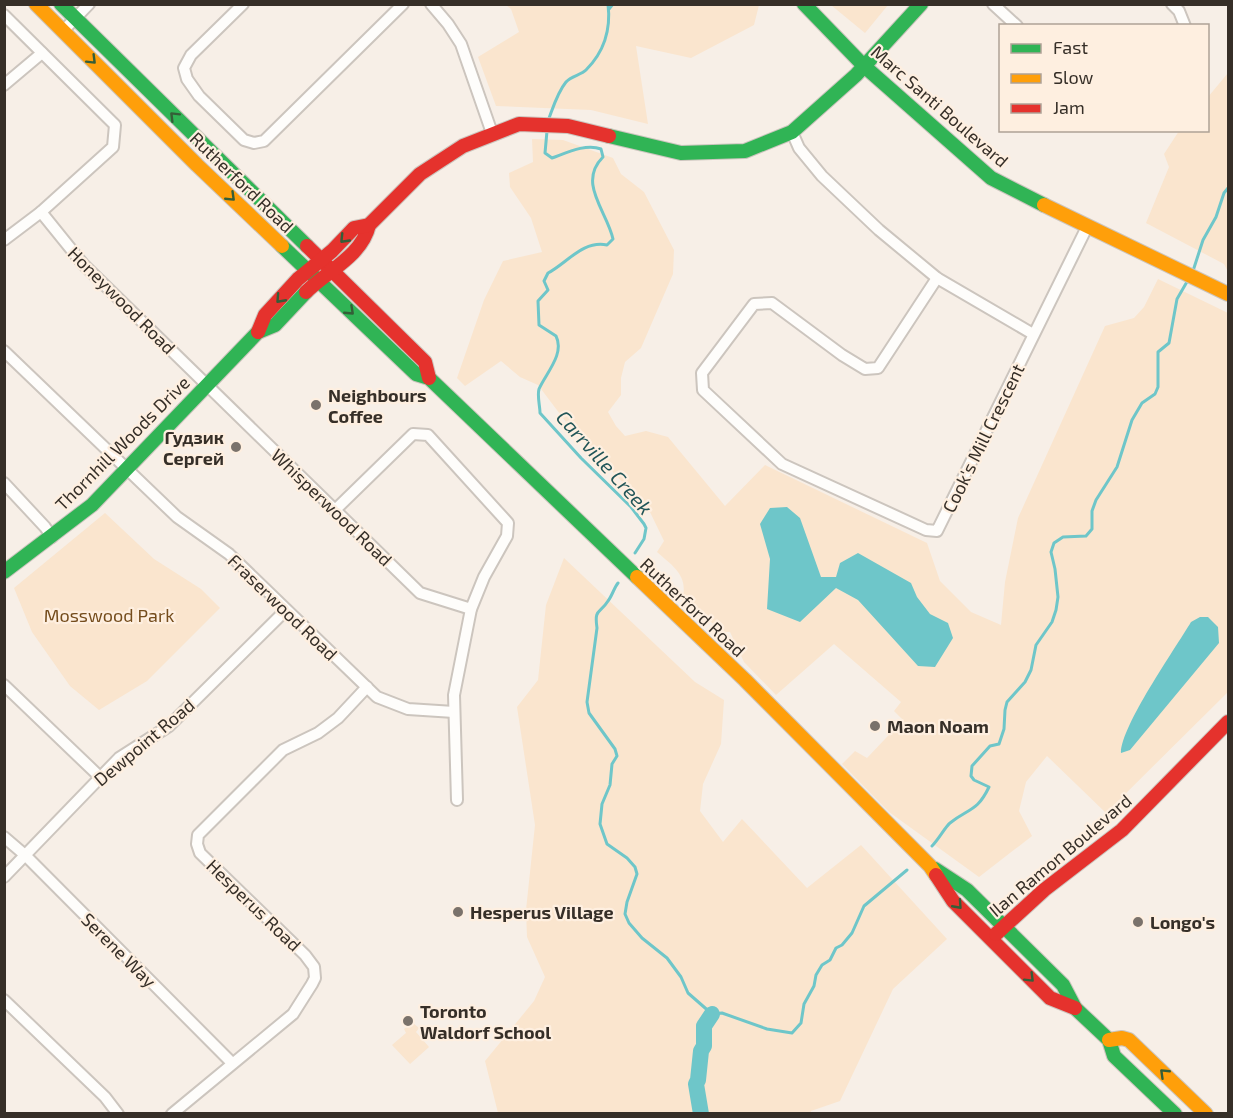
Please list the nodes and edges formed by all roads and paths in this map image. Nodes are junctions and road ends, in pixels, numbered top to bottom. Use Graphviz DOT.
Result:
graph roads {
  1 [pos="36,4"];
  2 [pos="61,4"];
  3 [pos="89,4"];
  4 [pos="243,4"];
  5 [pos="403,4"];
  6 [pos="431,4"];
  7 [pos="804,4"];
  8 [pos="921,4"];
  9 [pos="993,4"];
  10 [pos="1172,4"];
  11 [pos="4,15"];
  12 [pos="75,18"];
  13 [pos="1015,24"];
  14 [pos="1184,24"];
  15 [pos="63,31"];
  16 [pos="42,53"];
  17 [pos="864,66"];
  18 [pos="4,85"];
  19 [pos="492,132"];
  20 [pos="792,132"];
  21 [pos="41,212"];
  22 [pos="369,225"];
  23 [pos="1087,227"];
  24 [pos="4,240"];
  25 [pos="321,260"];
  26 [pos="332,269"];
  27 [pos="313,276"];
  28 [pos="938,278"];
  29 [pos="1222,291"];
  30 [pos="1033,334"];
  31 [pos="4,351"];
  32 [pos="429,378"];
  33 [pos="206,384"];
  34 [pos="127,468"];
  35 [pos="4,483"];
  36 [pos="335,510"];
  37 [pos="52,537"];
  38 [pos="4,572"];
  39 [pos="471,609"];
  40 [pos="286,610"];
  41 [pos="4,685"];
  42 [pos="367,687"];
  43 [pos="454,712"];
  44 [pos="1228,722"];
  45 [pos="100,777"];
  46 [pos="457,800"];
  47 [pos="4,837"];
  48 [pos="25,855"];
  49 [pos="930,866"];
  50 [pos="4,877"];
  51 [pos="1002,926"];
  52 [pos="991,939"];
  53 [pos="4,1000"];
  54 [pos="1075,1008"];
  55 [pos="1109,1040"];
  56 [pos="232,1063"];
  57 [pos="118,1113"];
  58 [pos="172,1113"];
  59 [pos="1175,1113"];
  60 [pos="1206,1113"];
  1 -- 15 [label="main road, Rutherford Road"];
  2 -- 12 [label="main road, Rutherford Road"];
  3 -- 12 [label="street"];
  4 -- 5 [label="street"];
  6 -- 19 [label="street"];
  7 -- 17 [label="main road, Marc Santi Boulevard"];
  8 -- 17 [label="main road"];
  9 -- 13 [label="street"];
  10 -- 14 [label="street"];
  11 -- 16 [label="street"];
  12 -- 15 [label="street"];
  25 -- 12 [label="main road, Rutherford Road, one-way"];
  15 -- 27 [label="main road, Rutherford Road, one-way"];
  16 -- 18 [label="street"];
  16 -- 21 [label="street"];
  17 -- 20 [label="main road"];
  17 -- 23 [label="main road, Marc Santi Boulevard"];
  19 -- 20 [label="main road"];
  19 -- 22 [label="main road"];
  20 -- 28 [label="street"];
  21 -- 24 [label="street"];
  21 -- 33 [label="street, Honeywood Road"];
  22 -- 25 [label="main road, one-way"];
  22 -- 26 [label="main road"];
  23 -- 29 [label="main road, Marc Santi Boulevard"];
  23 -- 30 [label="street, Cook's Mill Crescent"];
  25 -- 26 [label="main road, Rutherford Road"];
  25 -- 27 [label="main road"];
  26 -- 27 [label="main road"];
  26 -- 32 [label="main road, Rutherford Road"];
  27 -- 32 [label="main road, Rutherford Road, one-way"];
  27 -- 33 [label="main road, Thornhill Woods Drive"];
  28 -- 30 [label="street"];
  28 -- 30 [label="street, Cook's Mill Crescent"];
  31 -- 34 [label="street, Fraserwood Road"];
  32 -- 49 [label="main road, Rutherford Road"];
  33 -- 34 [label="main road, Thornhill Woods Drive"];
  33 -- 36 [label="street, Whisperwood Road"];
  34 -- 37 [label="main road, Thornhill Woods Drive"];
  34 -- 40 [label="street, Fraserwood Road"];
  35 -- 37 [label="street"];
  36 -- 39 [label="street, Whisperwood Road"];
  36 -- 39 [label="street"];
  37 -- 38 [label="main road, Thornhill Woods Drive"];
  39 -- 43 [label="street"];
  40 -- 42 [label="street, Fraserwood Road"];
  40 -- 45 [label="street, Dewpoint Road"];
  41 -- 45 [label="street"];
  42 -- 43 [label="street, Fraserwood Road"];
  42 -- 56 [label="street, Hesperus Road"];
  43 -- 46 [label="street"];
  44 -- 51 [label="main road, Ilan Ramon Boulevard"];
  45 -- 48 [label="street, Dewpoint Road"];
  47 -- 48 [label="street, Serene Way"];
  48 -- 50 [label="street, Dewpoint Road"];
  48 -- 56 [label="street, Serene Way"];
  49 -- 51 [label="main road, Rutherford Road"];
  49 -- 52 [label="main road, Rutherford Road, one-way"];
  51 -- 52 [label="main road, Ilan Ramon Boulevard"];
  51 -- 54 [label="main road, Rutherford Road"];
  52 -- 54 [label="main road, Rutherford Road, one-way"];
  53 -- 57 [label="street"];
  54 -- 55 [label="main road, Rutherford Road"];
  55 -- 59 [label="main road, Rutherford Road"];
  60 -- 55 [label="main road, Rutherford Road, one-way"];
  56 -- 58 [label="street"];
}
